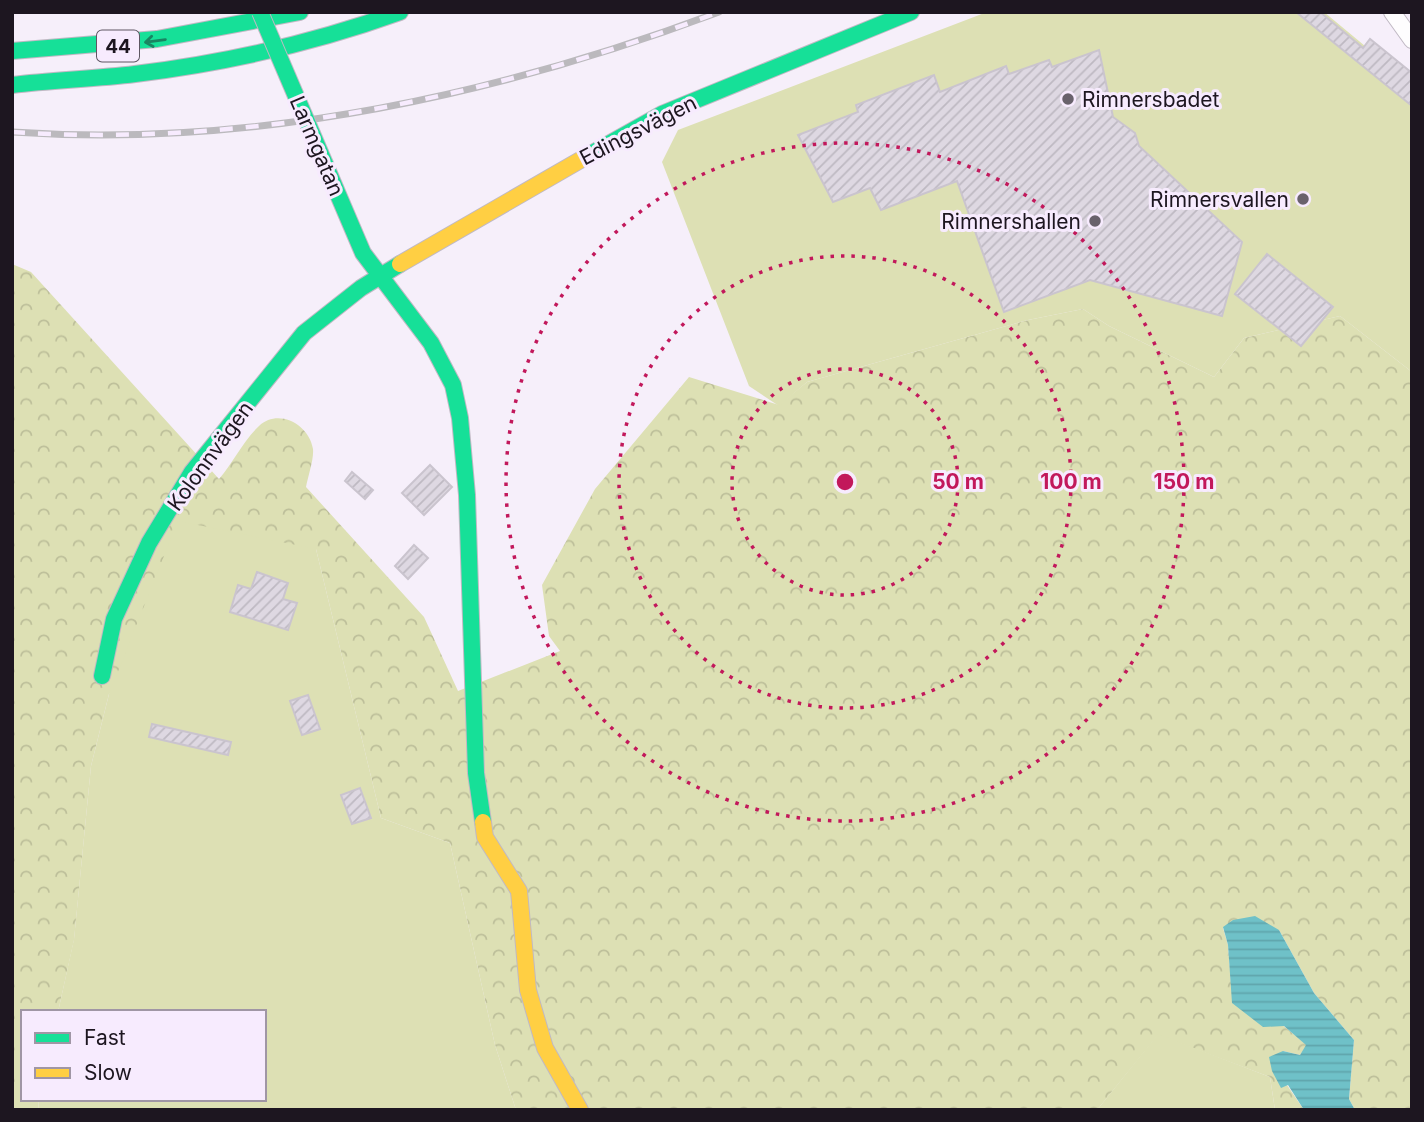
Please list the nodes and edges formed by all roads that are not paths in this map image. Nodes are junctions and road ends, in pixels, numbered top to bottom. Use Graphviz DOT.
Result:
graph roads {
  1 [pos="260,12"];
  2 [pos="300,12"];
  3 [pos="400,12"];
  4 [pos="911,12"];
  5 [pos="1392,12"];
  6 [pos="1412,40"];
  7 [pos="12,51"];
  8 [pos="12,83"];
  9 [pos="379,277"];
  10 [pos="102,676"];
  11 [pos="580,1110"];
  1 -- 9 [label="main road, Larmgatan, bridge"];
  2 -- 7 [label="main road, 44, one-way"];
  3 -- 8 [label="main road, 44"];
  4 -- 9 [label="main road, Edingsvägen"];
  5 -- 6 [label="street"];
  9 -- 10 [label="main road, Kolonnvägen"];
  9 -- 11 [label="main road, Larmgatan"];
}
